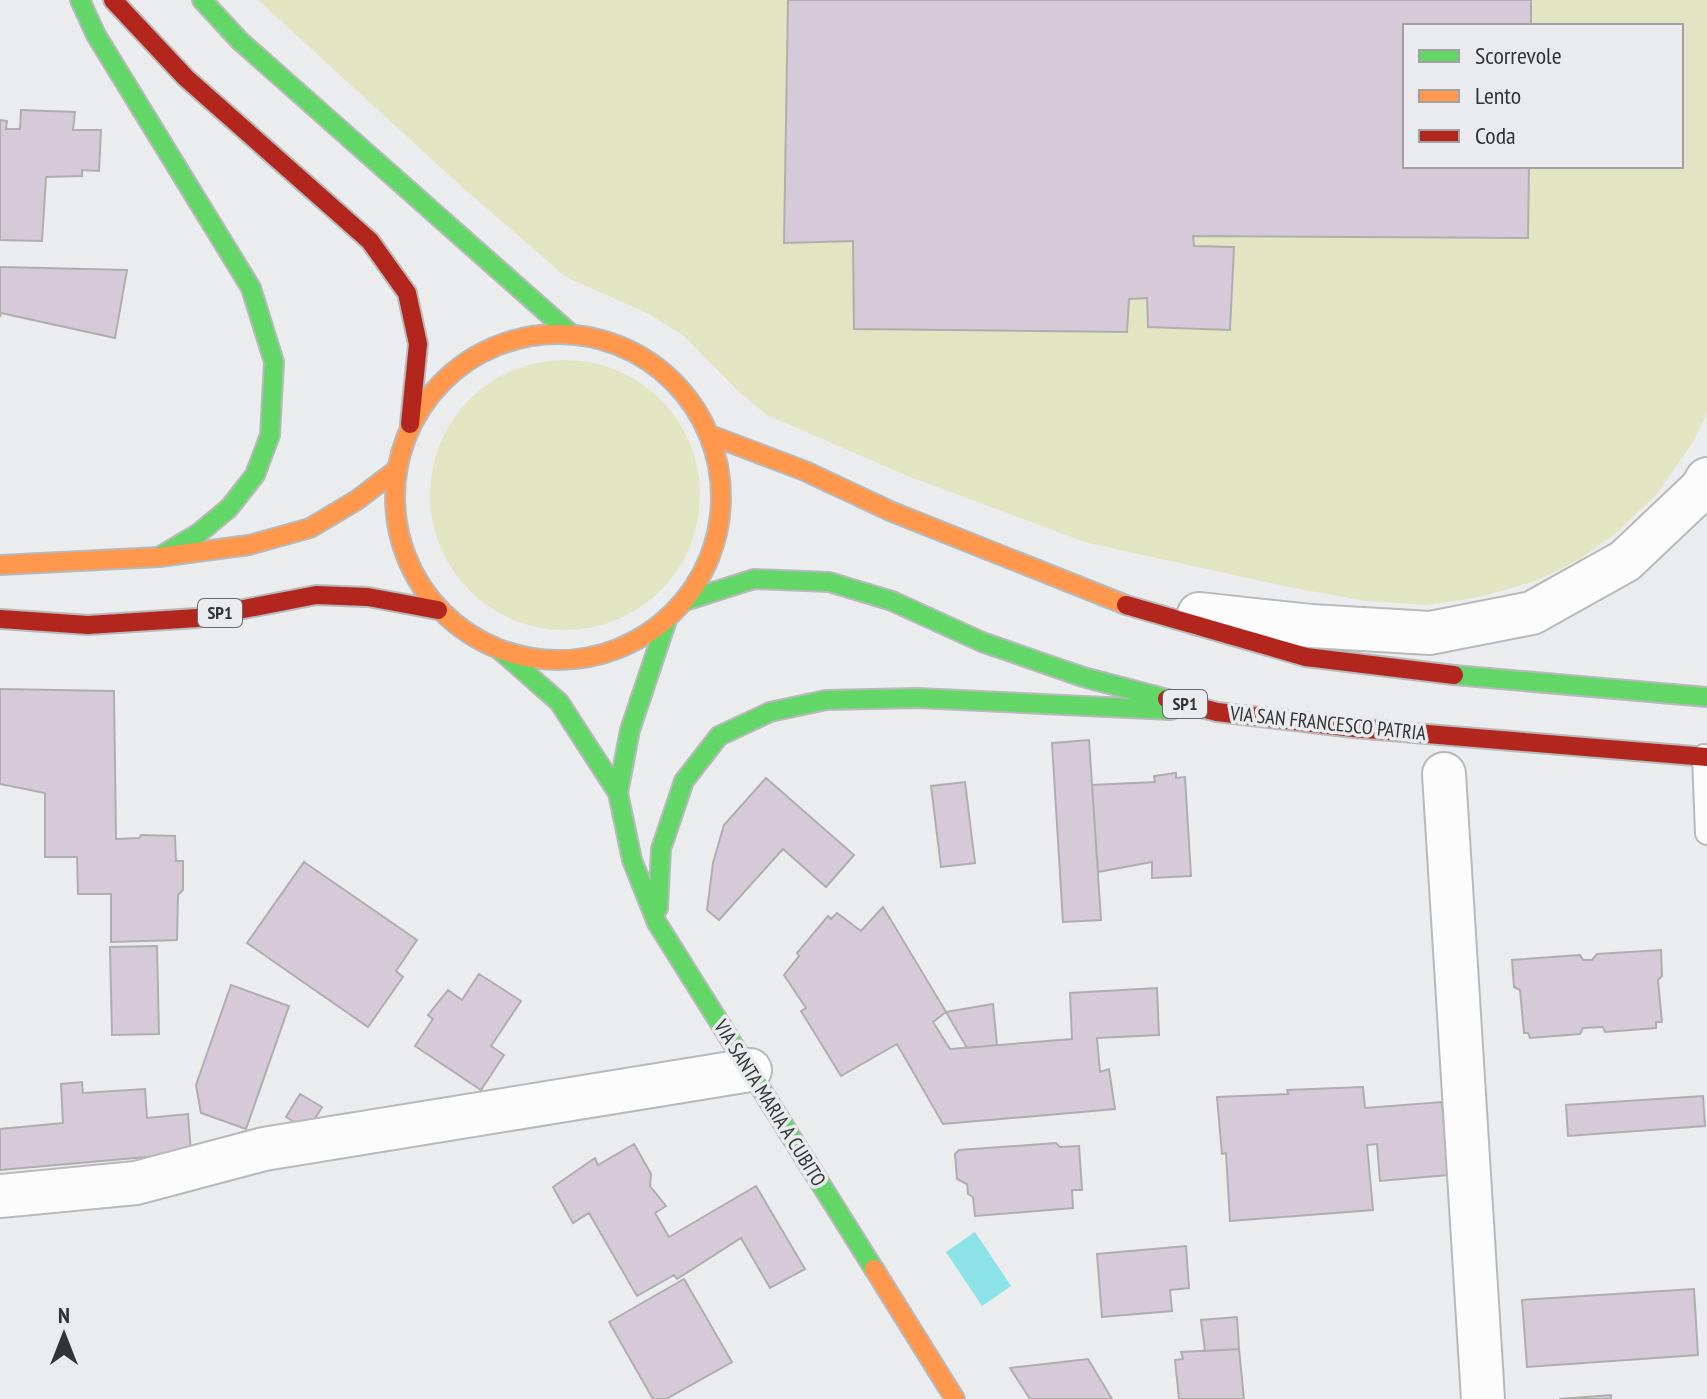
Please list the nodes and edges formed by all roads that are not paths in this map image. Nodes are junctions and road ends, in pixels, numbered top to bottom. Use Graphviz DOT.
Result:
graph roads {
  1 [pos="80,0"];
  2 [pos="113,0"];
  3 [pos="202,0"];
  4 [pos="571,334"];
  5 [pos="410,424"];
  6 [pos="710,435"];
  7 [pos="395,471"];
  8 [pos="1707,479"];
  9 [pos="159,557"];
  10 [pos="0,565"];
  11 [pos="685,601"];
  12 [pos="1132,607"];
  13 [pos="438,610"];
  14 [pos="668,617"];
  15 [pos="0,619"];
  16 [pos="501,651"];
  17 [pos="1707,697"];
  18 [pos="1217,712"];
  19 [pos="1705,756"];
  20 [pos="1444,774"];
  21 [pos="618,793"];
  22 [pos="1707,833"];
  23 [pos="657,923"];
  24 [pos="750,1070"];
  25 [pos="0,1196"];
  26 [pos="955,1399"];
  27 [pos="1483,1399"];
  1 -- 9 [label="main road"];
  2 -- 5 [label="main road"];
  3 -- 4 [label="main road"];
  4 -- 5 [label="main road"];
  4 -- 6 [label="main road"];
  5 -- 7 [label="main road"];
  6 -- 11 [label="main road"];
  6 -- 12 [label="main road"];
  7 -- 9 [label="main road"];
  7 -- 13 [label="main road"];
  8 -- 12 [label="street"];
  9 -- 10 [label="main road"];
  11 -- 14 [label="main road"];
  11 -- 18 [label="main road, VIA SAN FRANCESCO PATRIA / SP1"];
  12 -- 17 [label="main road"];
  13 -- 15 [label="main road, SP1"];
  13 -- 16 [label="main road"];
  14 -- 16 [label="main road"];
  14 -- 21 [label="main road, VIA SANTA MARIA A CUBITO"];
  16 -- 21 [label="main road, VIA SANTA MARIA A CUBITO"];
  18 -- 19 [label="main road, VIA SAN FRANCESCO PATRIA / SP1"];
  18 -- 23 [label="main road"];
  19 -- 22 [label="lane"];
  20 -- 27 [label="street"];
  21 -- 23 [label="main road, VIA SANTA MARIA A CUBITO"];
  23 -- 24 [label="main road, VIA SANTA MARIA A CUBITO"];
  24 -- 25 [label="street"];
  24 -- 26 [label="main road, VIA SANTA MARIA A CUBITO"];
}
